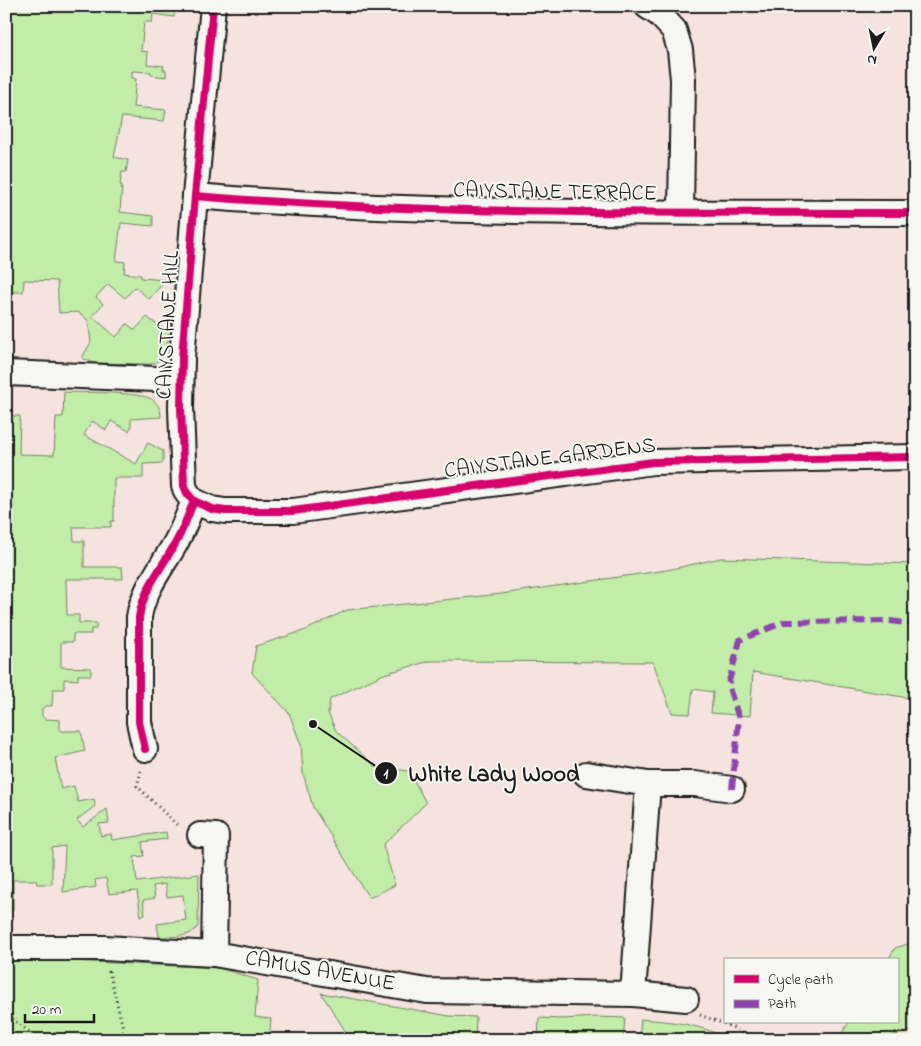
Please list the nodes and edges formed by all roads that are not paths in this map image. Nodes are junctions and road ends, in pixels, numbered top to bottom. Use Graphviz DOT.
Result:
graph roads {
  1 [pos="213,6"];
  2 [pos="647,6"];
  3 [pos="195,196"];
  4 [pos="681,212"];
  5 [pos="915,213"];
  6 [pos="6,372"];
  7 [pos="180,380"];
  8 [pos="915,457"];
  9 [pos="194,501"];
  10 [pos="145,749"];
  11 [pos="586,774"];
  12 [pos="648,784"];
  13 [pos="732,789"];
  14 [pos="216,834"];
  15 [pos="6,948"];
  16 [pos="214,954"];
  17 [pos="633,994"];
  18 [pos="686,999"];
  1 -- 3 [label="street, CAIYSTANE HILL"];
  2 -- 4 [label="street"];
  3 -- 4 [label="street, CAIYSTANE TERRACE"];
  3 -- 7 [label="street, CAIYSTANE HILL"];
  4 -- 5 [label="street, CAIYSTANE TERRACE"];
  6 -- 7 [label="street"];
  7 -- 9 [label="street, CAIYSTANE HILL"];
  8 -- 9 [label="street, CAIYSTANE GARDENS"];
  9 -- 10 [label="street"];
  11 -- 12 [label="street"];
  12 -- 13 [label="street"];
  12 -- 17 [label="street"];
  14 -- 16 [label="street"];
  15 -- 16 [label="street, CAMUS AVENUE"];
  16 -- 17 [label="street, CAMUS AVENUE"];
  17 -- 18 [label="street, CAMUS AVENUE"];
}
